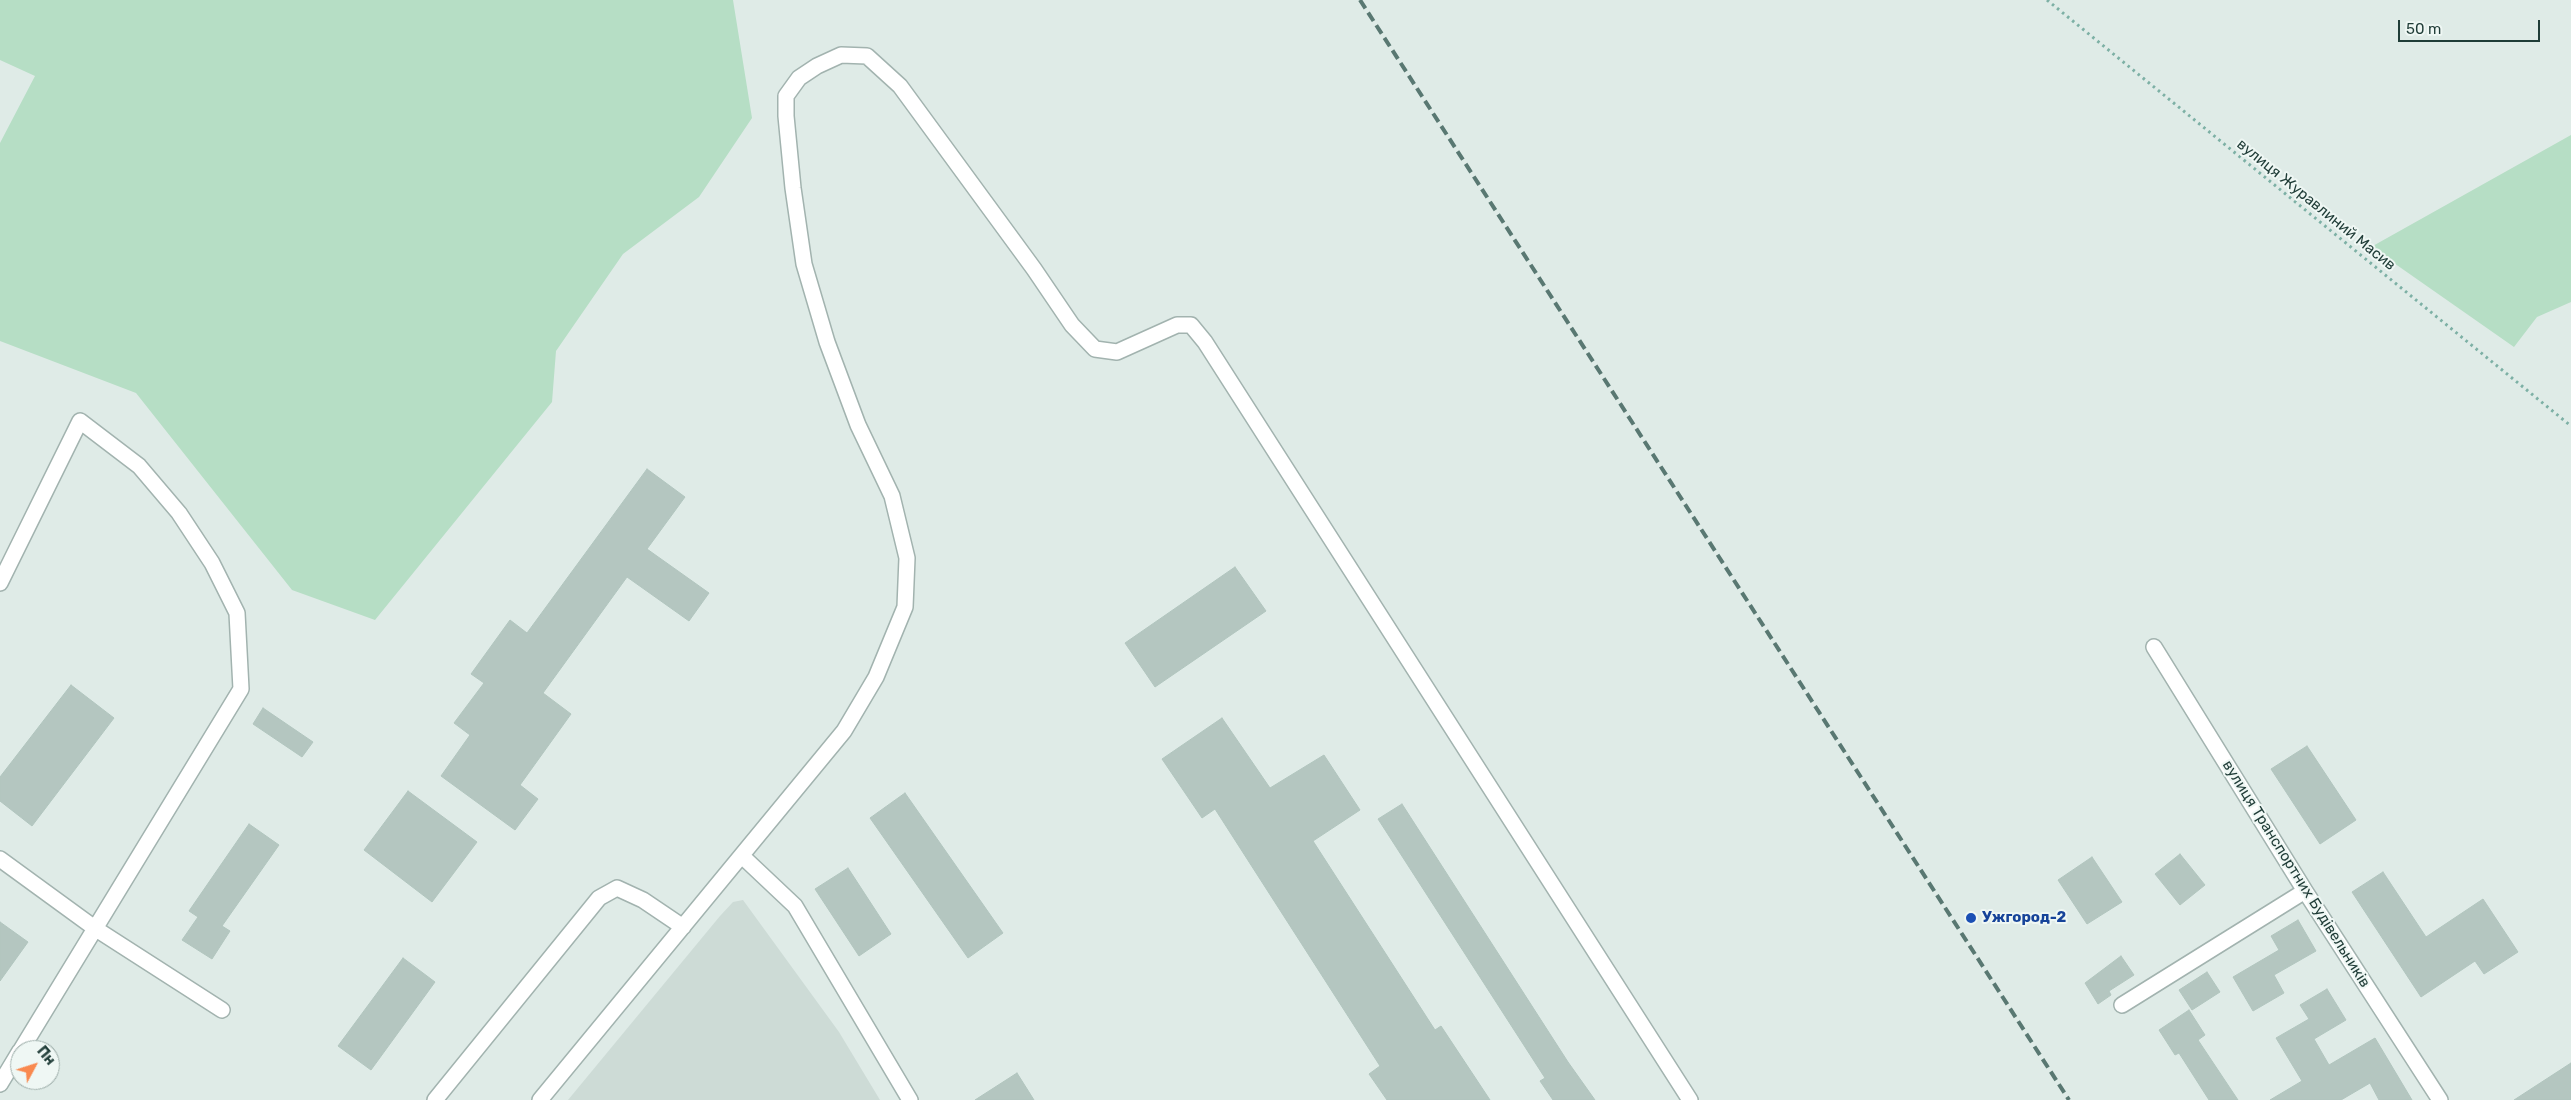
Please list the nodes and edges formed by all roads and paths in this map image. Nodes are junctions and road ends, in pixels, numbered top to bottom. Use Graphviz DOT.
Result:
graph roads {
  1 [pos="2047,0"];
  2 [pos="2571,426"];
  3 [pos="0,583"];
  4 [pos="2154,647"];
  5 [pos="742,856"];
  6 [pos="0,859"];
  7 [pos="2305,891"];
  8 [pos="684,927"];
  9 [pos="96,929"];
  10 [pos="2122,1005"];
  11 [pos="222,1010"];
  12 [pos="27,1040"];
  13 [pos="10,1068"];
  14 [pos="0,1084"];
  15 [pos="434,1100"];
  16 [pos="540,1100"];
  17 [pos="910,1100"];
  18 [pos="1690,1100"];
  19 [pos="2440,1100"];
  1 -- 2 [label="path, вулиця Журавлиний Масив"];
  3 -- 9 [label="street"];
  4 -- 7 [label="street, вулиця Транспортних Будівельників"];
  5 -- 8 [label="street"];
  5 -- 17 [label="street"];
  5 -- 18 [label="street"];
  6 -- 9 [label="street"];
  7 -- 10 [label="street"];
  7 -- 19 [label="street, вулиця Транспортних Будівельників"];
  8 -- 15 [label="street"];
  8 -- 16 [label="street"];
  9 -- 11 [label="street"];
  9 -- 12 [label="street"];
  13 -- 14 [label="street"];
}
